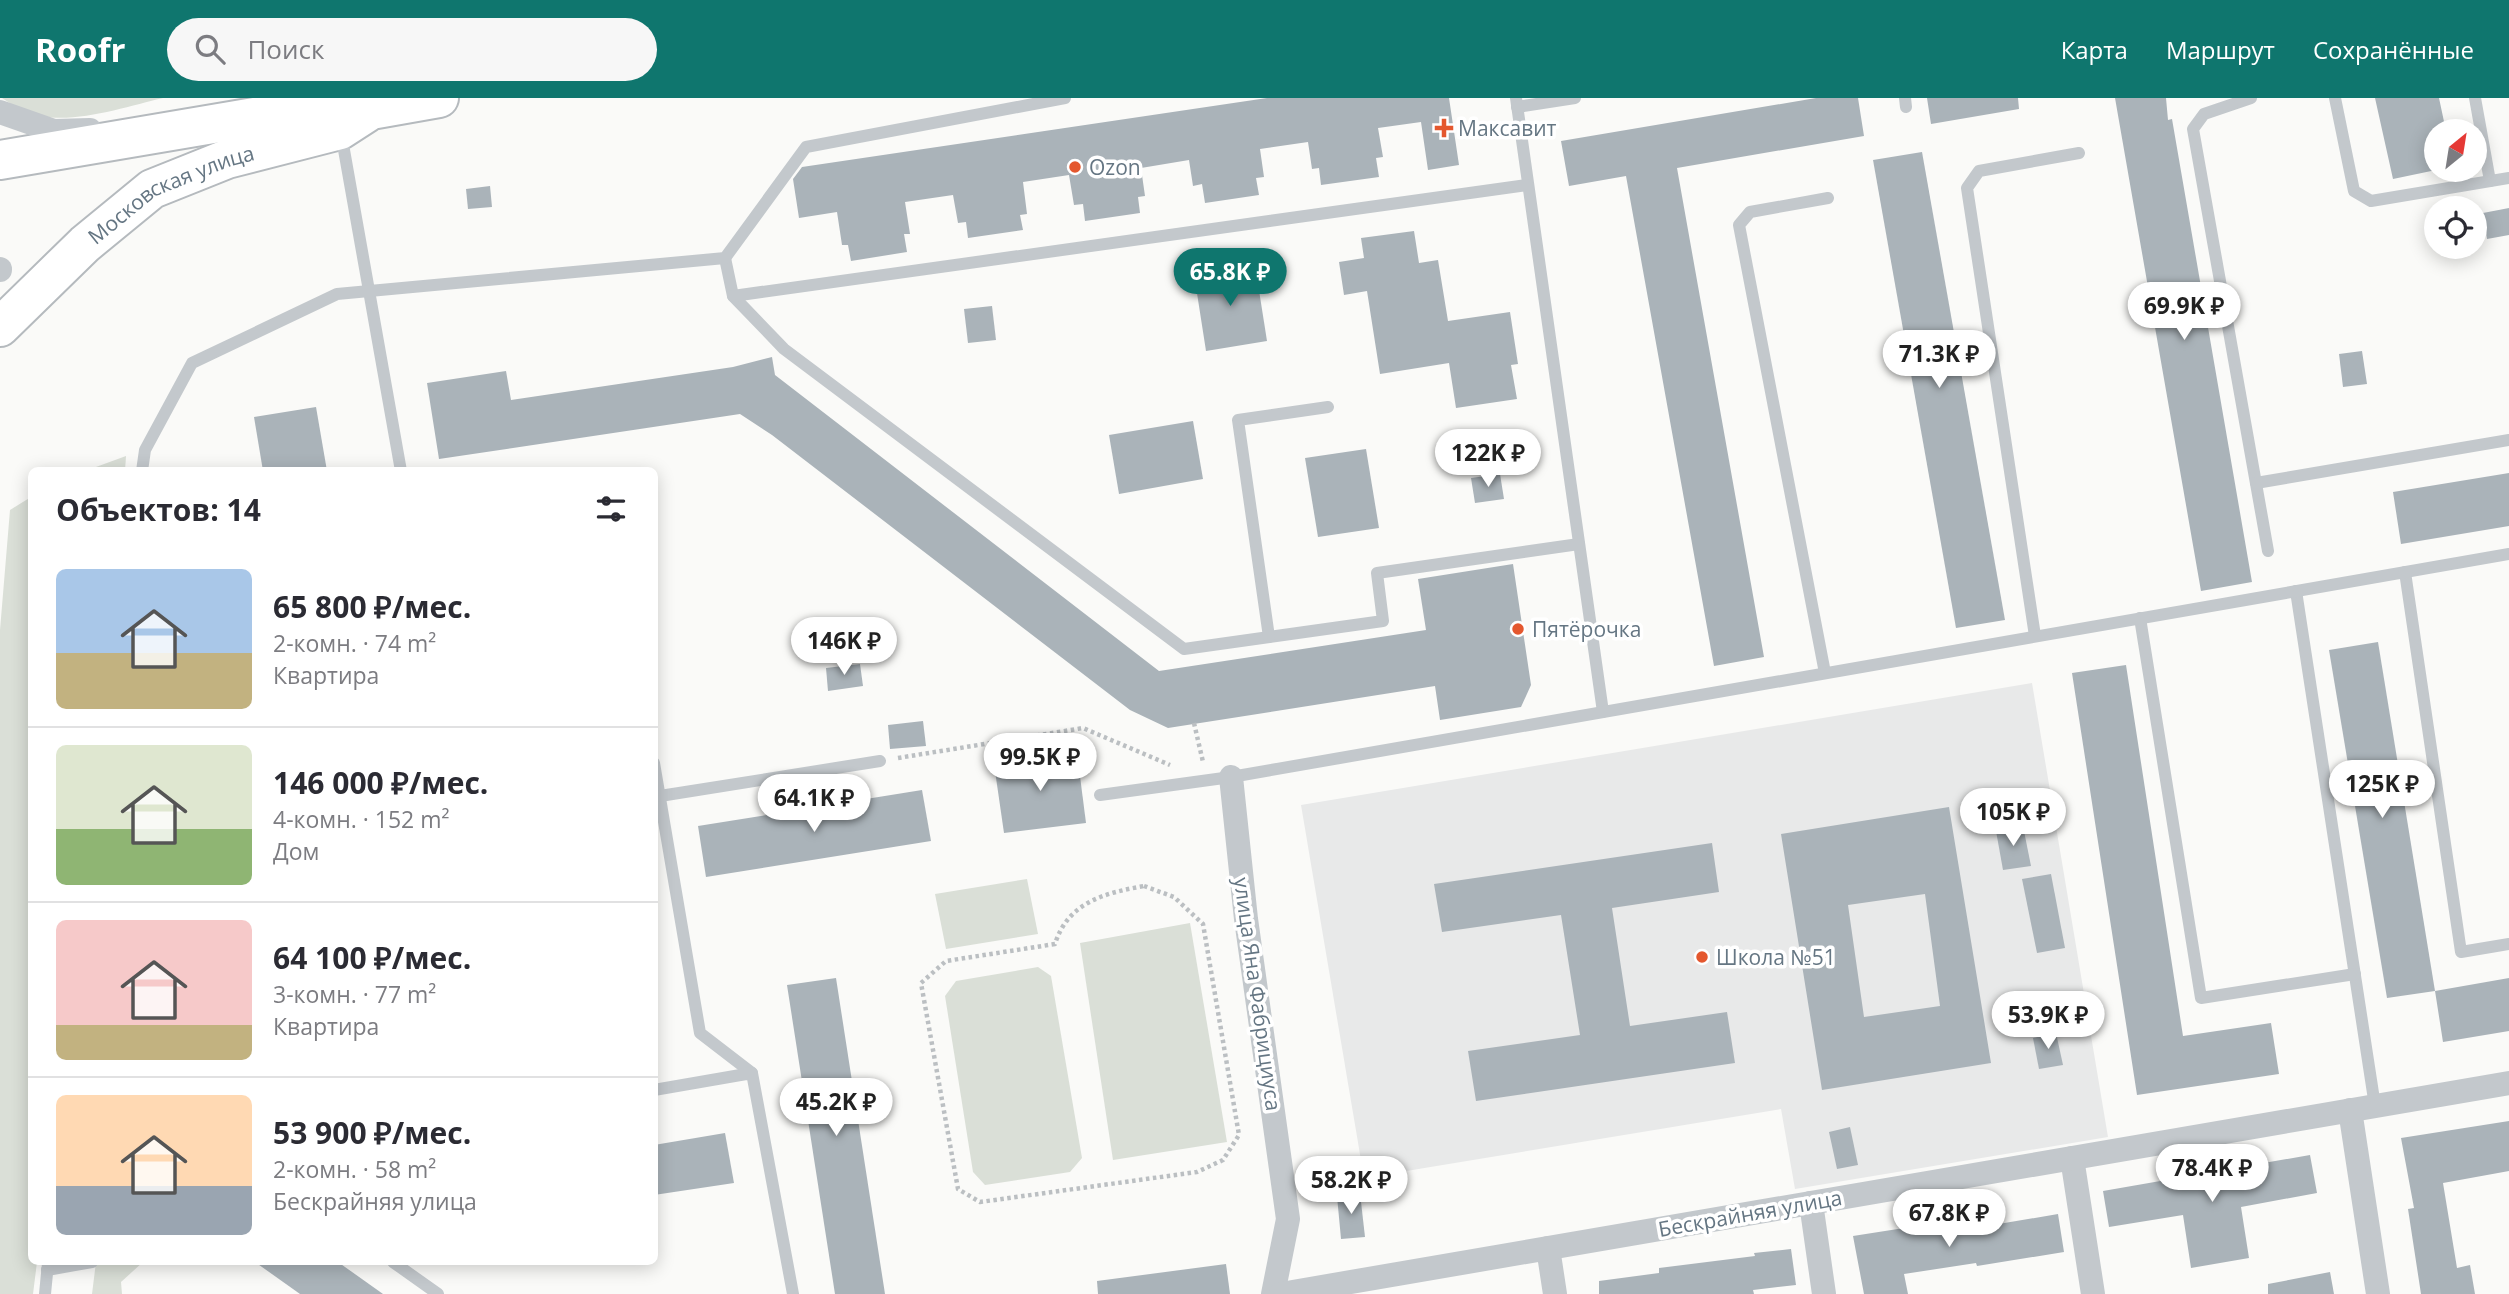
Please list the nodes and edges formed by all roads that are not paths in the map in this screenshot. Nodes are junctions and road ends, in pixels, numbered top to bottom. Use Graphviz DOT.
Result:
graph roads {
  1 [pos="439,98"];
  2 [pos="1065,98"];
  3 [pos="1575,98"];
  4 [pos="2251,98"];
  5 [pos="2335,98"];
  6 [pos="2475,98"];
  7 [pos="1517,103"];
  8 [pos="0,112"];
  9 [pos="356,120"];
  10 [pos="182,129"];
  11 [pos="2079,153"];
  12 [pos="0,160"];
  13 [pos="2509,178"];
  14 [pos="2490,181"];
  15 [pos="1527,185"];
  16 [pos="1828,198"];
  17 [pos="725,258"];
  18 [pos="369,290"];
  19 [pos="733,296"];
  20 [pos="0,327"];
  21 [pos="1328,407"];
  22 [pos="2509,440"];
  23 [pos="143,467"];
  24 [pos="400,467"];
  25 [pos="2256,482"];
  26 [pos="1579,544"];
  27 [pos="2268,551"];
  28 [pos="2509,554"];
  29 [pos="2405,572"];
  30 [pos="2296,591"];
  31 [pos="2140,618"];
  32 [pos="2035,636"];
  33 [pos="1269,637"];
  34 [pos="1825,673"];
  35 [pos="1603,712"];
  36 [pos="880,761"];
  37 [pos="1219,778"];
  38 [pos="658,785"];
  39 [pos="1100,795"];
  40 [pos="660,796"];
  41 [pos="2509,944"];
  42 [pos="2355,974"];
  43 [pos="752,1073"];
  44 [pos="2509,1083"];
  45 [pos="658,1089"];
  46 [pos="2375,1106"];
  47 [pos="2350,1110"];
  48 [pos="2072,1158"];
  49 [pos="1811,1203"];
  50 [pos="1548,1248"];
  51 [pos="397,1265"];
  52 [pos="48,1266"];
  53 [pos="44,1294"];
  54 [pos="438,1294"];
  55 [pos="793,1294"];
  56 [pos="1273,1294"];
  57 [pos="1281,1294"];
  58 [pos="1555,1294"];
  59 [pos="1824,1294"];
  60 [pos="2092,1294"];
  61 [pos="2378,1294"];
  1 -- 9 [label="main road, Московская улица"];
  2 -- 17 [label="lane"];
  3 -- 7 [label="lane"];
  4 -- 25 [label="lane"];
  5 -- 14 [label="lane"];
  6 -- 14 [label="lane"];
  7 -- 15 [label="lane"];
  8 -- 10 [label="street"];
  9 -- 10 [label="main road, Московская улица"];
  9 -- 18 [label="lane"];
  9 -- 20 [label="main road, Московская улица"];
  10 -- 12 [label="main road, Московская улица"];
  11 -- 32 [label="lane"];
  13 -- 14 [label="lane"];
  15 -- 19 [label="lane"];
  15 -- 26 [label="lane"];
  16 -- 34 [label="lane"];
  17 -- 18 [label="lane"];
  17 -- 19 [label="lane"];
  18 -- 23 [label="lane"];
  18 -- 24 [label="lane"];
  19 -- 33 [label="lane"];
  21 -- 33 [label="lane"];
  22 -- 25 [label="lane"];
  25 -- 27 [label="lane"];
  26 -- 33 [label="lane"];
  26 -- 35 [label="lane"];
  28 -- 29 [label="lane"];
  29 -- 30 [label="lane"];
  29 -- 41 [label="lane"];
  30 -- 31 [label="lane"];
  30 -- 42 [label="lane"];
  31 -- 32 [label="lane"];
  31 -- 42 [label="lane"];
  32 -- 34 [label="lane"];
  34 -- 35 [label="lane"];
  35 -- 37 [label="lane"];
  36 -- 40 [label="lane"];
  37 -- 39 [label="lane"];
  37 -- 56 [label="street, улица Яна Фабрициуса"];
  38 -- 40 [label="lane"];
  40 -- 43 [label="lane"];
  42 -- 46 [label="lane"];
  43 -- 45 [label="lane"];
  43 -- 55 [label="lane"];
  44 -- 46 [label="street, Бескрайняя улица"];
  46 -- 47 [label="street, Бескрайняя улица"];
  47 -- 48 [label="street, Бескрайняя улица"];
  47 -- 61 [label="street"];
  48 -- 49 [label="street, Бескрайняя улица"];
  48 -- 60 [label="street"];
  49 -- 50 [label="street, Бескрайняя улица"];
  49 -- 59 [label="street"];
  50 -- 57 [label="street, Бескрайняя улица"];
  50 -- 58 [label="street"];
  51 -- 54 [label="lane"];
  52 -- 53 [label="lane"];
}
